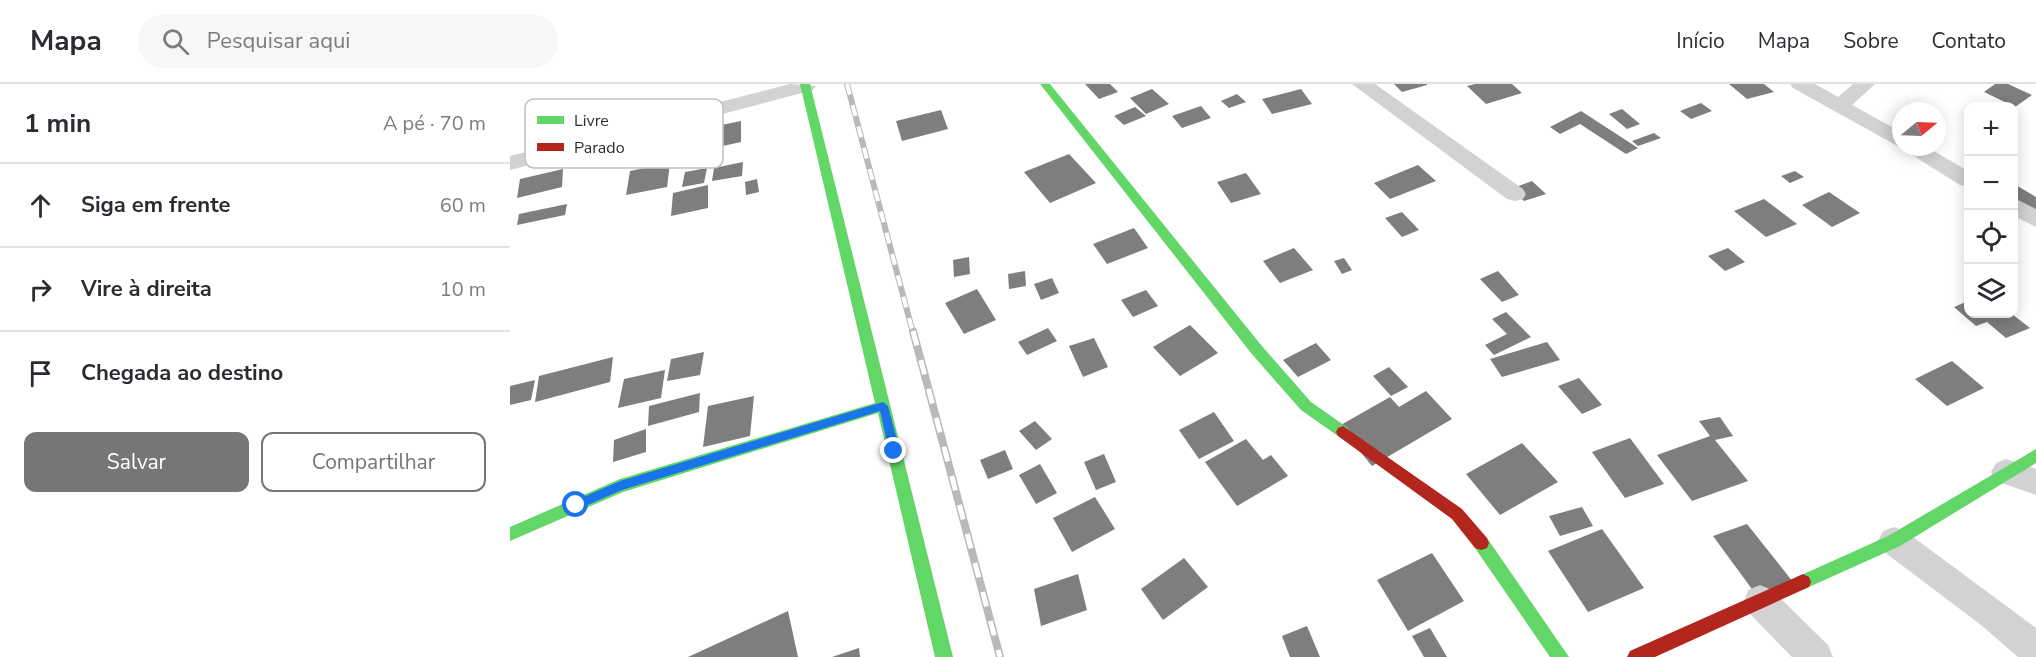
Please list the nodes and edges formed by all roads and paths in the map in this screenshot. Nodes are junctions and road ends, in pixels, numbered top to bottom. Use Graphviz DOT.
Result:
graph roads {
  1 [pos="1045,84"];
  2 [pos="1362,84"];
  3 [pos="1800,84"];
  4 [pos="1865,84"];
  5 [pos="806,85"];
  6 [pos="1839,106"];
  7 [pos="723,107"];
  8 [pos="1892,136"];
  9 [pos="1927,156"];
  10 [pos="525,159"];
  11 [pos="510,163"];
  12 [pos="1964,178"];
  13 [pos="1515,195"];
  14 [pos="2018,209"];
  15 [pos="2036,219"];
  16 [pos="883,406"];
  17 [pos="2036,455"];
  18 [pos="2006,472"];
  19 [pos="2036,482"];
  20 [pos="510,534"];
  21 [pos="1894,541"];
  22 [pos="1760,601"];
  23 [pos="2036,650"];
  24 [pos="944,657"];
  25 [pos="1560,657"];
  26 [pos="1636,657"];
  27 [pos="1816,657"];
  1 -- 25 [label="street"];
  2 -- 13 [label="street"];
  3 -- 6 [label="street"];
  4 -- 6 [label="street"];
  5 -- 7 [label="street"];
  5 -- 16 [label="street"];
  6 -- 8 [label="street"];
  9 -- 12 [label="street"];
  10 -- 11 [label="street"];
  14 -- 15 [label="street"];
  16 -- 20 [label="street"];
  16 -- 24 [label="street"];
  17 -- 18 [label="street"];
  18 -- 19 [label="street"];
  18 -- 21 [label="street"];
  21 -- 22 [label="street"];
  21 -- 23 [label="street"];
  22 -- 26 [label="street"];
  22 -- 27 [label="street"];
}
